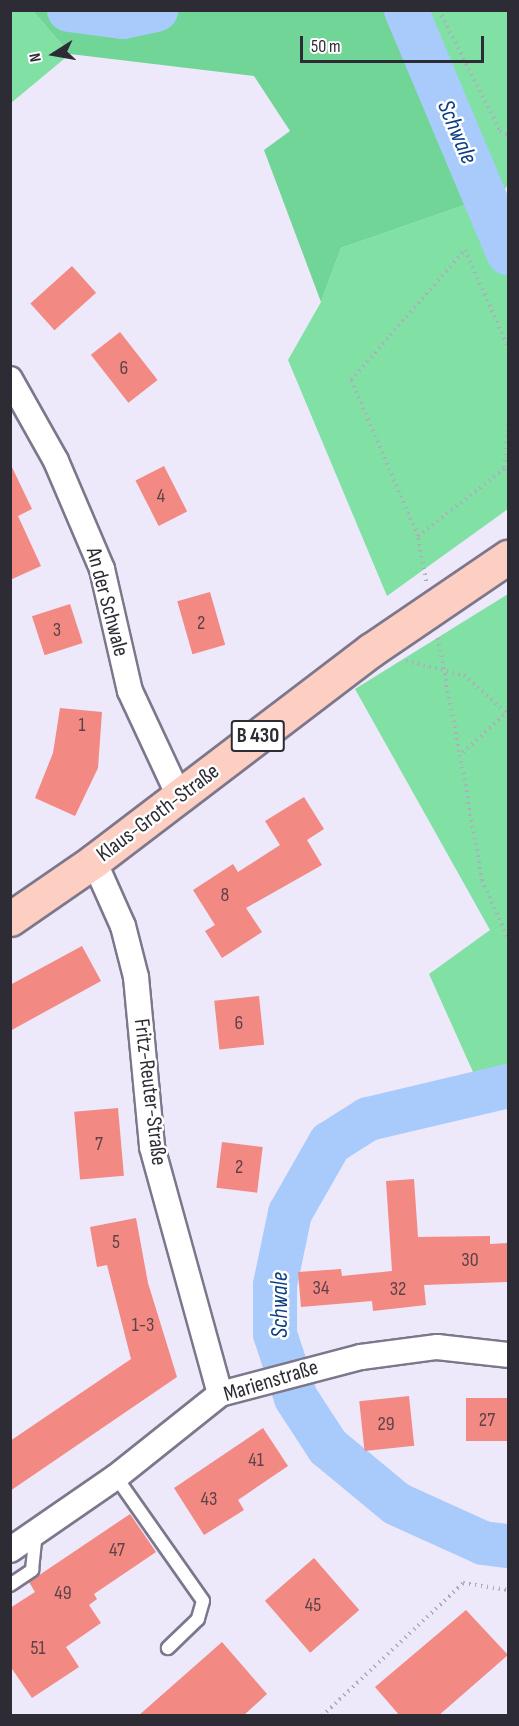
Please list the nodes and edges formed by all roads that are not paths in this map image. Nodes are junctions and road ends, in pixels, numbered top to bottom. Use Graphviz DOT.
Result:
graph roads {
  1 [pos="10,379"];
  2 [pos="508,557"];
  3 [pos="179,796"];
  4 [pos="94,861"];
  5 [pos="10,919"];
  6 [pos="508,1355"];
  7 [pos="220,1394"];
  8 [pos="116,1477"];
  9 [pos="36,1534"];
  10 [pos="10,1550"];
  11 [pos="10,1586"];
  12 [pos="168,1648"];
  1 -- 3 [label="street, An der Schwale"];
  2 -- 3 [label="main road, Klaus-Groth-Straße / B 430"];
  3 -- 4 [label="main road, Klaus-Groth-Straße / B 430"];
  4 -- 5 [label="main road, Klaus-Groth-Straße / B 430"];
  4 -- 7 [label="street, Fritz-Reuter-Straße"];
  6 -- 7 [label="street, Marienstraße"];
  7 -- 8 [label="street, Marienstraße"];
  8 -- 9 [label="street, Marienstraße"];
  8 -- 12 [label="lane"];
  9 -- 10 [label="street, Marienstraße"];
  9 -- 11 [label="lane"];
}
